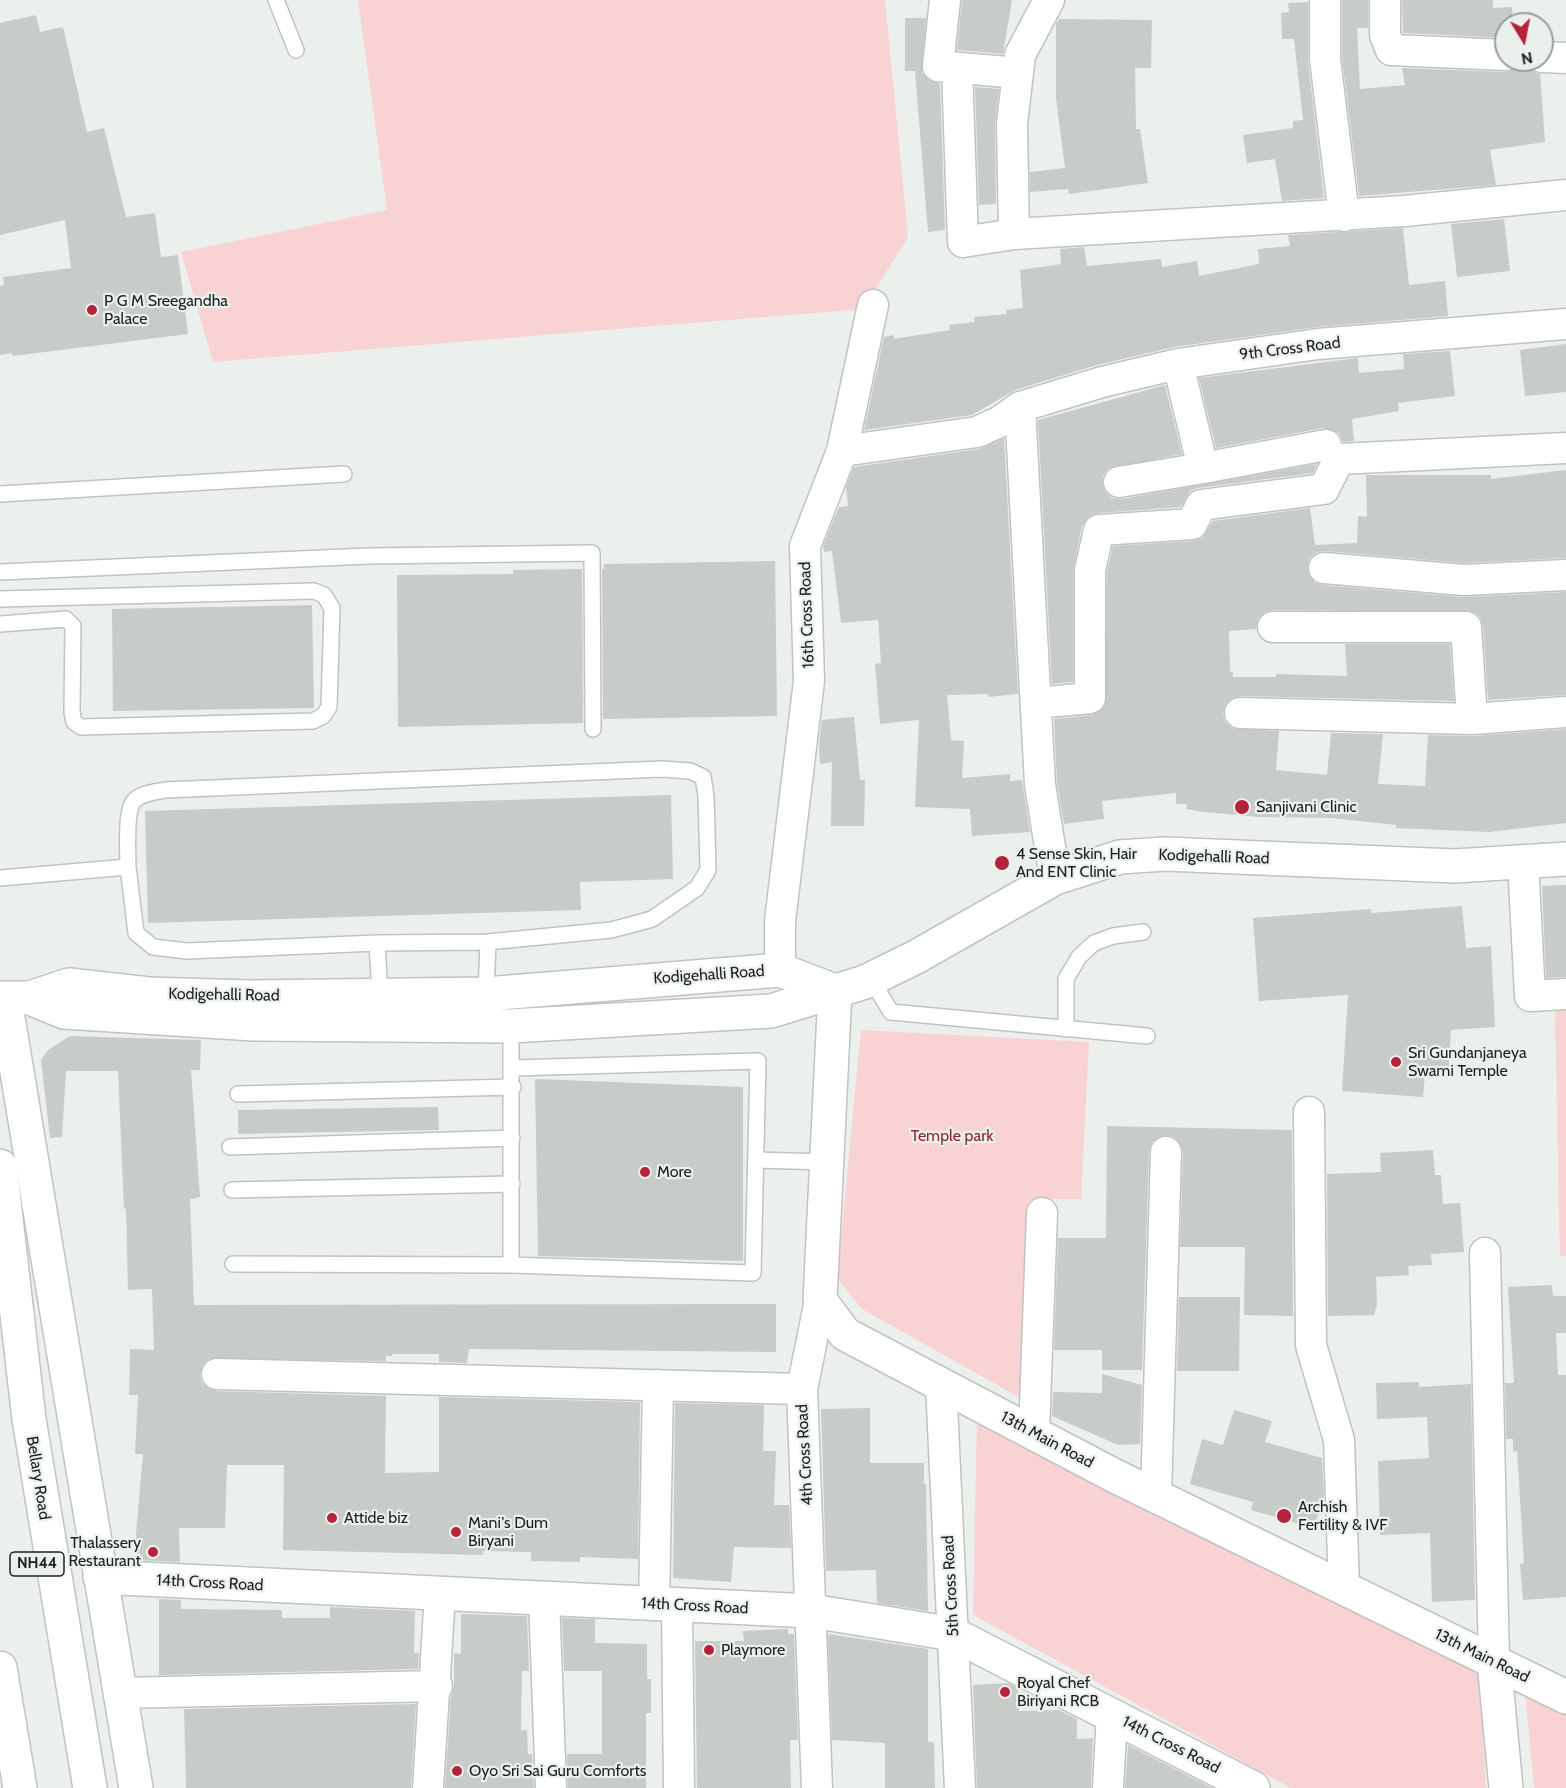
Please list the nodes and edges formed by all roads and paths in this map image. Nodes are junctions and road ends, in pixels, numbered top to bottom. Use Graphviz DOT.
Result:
graph roads {
  1 [pos="276,0"];
  2 [pos="945,0"];
  3 [pos="1049,0"];
  4 [pos="1325,0"];
  5 [pos="1385,0"];
  6 [pos="296,50"];
  7 [pos="1494,54"];
  8 [pos="957,68"];
  9 [pos="1018,73"];
  10 [pos="1566,195"];
  11 [pos="1344,216"];
  12 [pos="1014,234"];
  13 [pos="873,305"];
  14 [pos="1566,324"];
  15 [pos="1178,364"];
  16 [pos="1020,407"];
  17 [pos="1326,445"];
  18 [pos="1566,448"];
  19 [pos="842,451"];
  20 [pos="1203,468"];
  21 [pos="344,474"];
  22 [pos="1119,482"];
  23 [pos="0,494"];
  24 [pos="1324,568"];
  25 [pos="0,572"];
  26 [pos="1566,575"];
  27 [pos="1464,580"];
  28 [pos="0,599"];
  29 [pos="0,624"];
  30 [pos="1273,627"];
  31 [pos="1466,627"];
  32 [pos="1037,702"];
  33 [pos="1566,712"];
  34 [pos="1240,713"];
  35 [pos="1472,719"];
  36 [pos="593,729"];
  37 [pos="1566,859"];
  38 [pos="1523,862"];
  39 [pos="128,867"];
  40 [pos="0,878"];
  41 [pos="1055,878"];
  42 [pos="1143,932"];
  43 [pos="488,942"];
  44 [pos="377,943"];
  45 [pos="780,970"];
  46 [pos="871,979"];
  47 [pos="835,991"];
  48 [pos="486,994"];
  49 [pos="1566,994"];
  50 [pos="380,995"];
  51 [pos="10,1001"];
  52 [pos="511,1026"];
  53 [pos="1066,1029"];
  54 [pos="1147,1036"];
  55 [pos="513,1068"];
  56 [pos="513,1087"];
  57 [pos="238,1094"];
  58 [pos="1309,1112"];
  59 [pos="512,1138"];
  60 [pos="230,1147"];
  61 [pos="1167,1152"];
  62 [pos="756,1160"];
  63 [pos="826,1162"];
  64 [pos="0,1166"];
  65 [pos="512,1184"];
  66 [pos="232,1190"];
  67 [pos="1042,1213"];
  68 [pos="1485,1253"];
  69 [pos="233,1264"];
  70 [pos="512,1265"];
  71 [pos="820,1300"];
  72 [pos="0,1339"];
  73 [pos="217,1374"];
  74 [pos="941,1384"];
  75 [pos="658,1385"];
  76 [pos="802,1389"];
  77 [pos="1034,1433"];
  78 [pos="1156,1496"];
  79 [pos="100,1577"];
  80 [pos="1344,1588"];
  81 [pos="440,1594"];
  82 [pos="544,1598"];
  83 [pos="666,1604"];
  84 [pos="812,1611"];
  85 [pos="953,1634"];
  86 [pos="1494,1661"];
  87 [pos="0,1668"];
  88 [pos="437,1686"];
  89 [pos="119,1693"];
  90 [pos="1566,1696"];
  91 [pos="1112,1714"];
  92 [pos="1246,1786"];
  93 [pos="20,1788"];
  94 [pos="74,1788"];
  95 [pos="90,1788"];
  96 [pos="136,1788"];
  97 [pos="428,1788"];
  98 [pos="551,1788"];
  99 [pos="680,1788"];
  100 [pos="817,1788"];
  101 [pos="960,1788"];
  102 [pos="1108,1788"];
  103 [pos="1506,1788"];
  1 -- 6 [label="lane"];
  2 -- 8 [label="street"];
  3 -- 9 [label="street"];
  4 -- 11 [label="street"];
  5 -- 7 [label="street"];
  8 -- 9 [label="street"];
  8 -- 12 [label="street"];
  9 -- 12 [label="street"];
  10 -- 11 [label="street"];
  11 -- 12 [label="street"];
  13 -- 19 [label="street, 16th Cross Road"];
  14 -- 15 [label="street, 9th Cross Road"];
  15 -- 16 [label="street, 9th Cross Road"];
  15 -- 20 [label="street"];
  16 -- 19 [label="street"];
  16 -- 32 [label="street"];
  17 -- 20 [label="street"];
  18 -- 32 [label="street"];
  19 -- 45 [label="street, 16th Cross Road"];
  20 -- 22 [label="street"];
  21 -- 23 [label="lane"];
  24 -- 27 [label="street"];
  25 -- 36 [label="lane"];
  26 -- 27 [label="street"];
  27 -- 31 [label="street"];
  28 -- 29 [label="lane"];
  30 -- 31 [label="street"];
  31 -- 35 [label="street"];
  32 -- 41 [label="street"];
  33 -- 35 [label="street"];
  34 -- 35 [label="street"];
  37 -- 38 [label="main road, Kodigehalli Road"];
  38 -- 41 [label="main road, Kodigehalli Road"];
  38 -- 49 [label="street"];
  39 -- 40 [label="lane"];
  39 -- 43 [label="lane"];
  39 -- 44 [label="lane"];
  41 -- 46 [label="main road, Kodigehalli Road"];
  42 -- 53 [label="lane"];
  43 -- 44 [label="lane"];
  43 -- 48 [label="lane"];
  44 -- 50 [label="lane"];
  45 -- 47 [label="main road, Kodigehalli Road"];
  45 -- 48 [label="main road, Kodigehalli Road"];
  46 -- 47 [label="main road, Kodigehalli Road"];
  46 -- 53 [label="lane"];
  47 -- 52 [label="main road"];
  47 -- 63 [label="main road"];
  48 -- 50 [label="main road, Kodigehalli Road"];
  50 -- 51 [label="main road, Kodigehalli Road"];
  51 -- 52 [label="main road"];
  51 -- 79 [label="main road"];
  52 -- 55 [label="lane"];
  53 -- 54 [label="lane"];
  55 -- 56 [label="lane"];
  55 -- 62 [label="lane"];
  56 -- 57 [label="lane"];
  56 -- 59 [label="lane"];
  58 -- 80 [label="street"];
  59 -- 60 [label="lane"];
  59 -- 65 [label="lane"];
  61 -- 78 [label="street"];
  62 -- 63 [label="lane"];
  62 -- 70 [label="lane"];
  63 -- 71 [label="main road"];
  64 -- 95 [label="main road, Bellary Road"];
  65 -- 66 [label="lane"];
  65 -- 70 [label="lane"];
  67 -- 77 [label="street"];
  68 -- 86 [label="street"];
  69 -- 70 [label="lane"];
  71 -- 74 [label="main road, 13th Main Road"];
  71 -- 76 [label="street, 4th Cross Road"];
  72 -- 94 [label="main road, Bellary Road / NH44"];
  73 -- 75 [label="street"];
  74 -- 77 [label="main road, 13th Main Road"];
  74 -- 85 [label="street, 5th Cross Road"];
  75 -- 76 [label="street"];
  75 -- 83 [label="street"];
  76 -- 84 [label="street, 4th Cross Road"];
  77 -- 78 [label="main road, 13th Main Road"];
  78 -- 80 [label="main road, 13th Main Road"];
  79 -- 81 [label="main road, 14th Cross Road"];
  79 -- 89 [label="main road"];
  80 -- 86 [label="main road, 13th Main Road"];
  81 -- 82 [label="main road, 14th Cross Road"];
  81 -- 88 [label="street"];
  82 -- 83 [label="main road, 14th Cross Road"];
  82 -- 98 [label="street"];
  83 -- 84 [label="main road, 14th Cross Road"];
  83 -- 99 [label="street"];
  84 -- 85 [label="main road, 14th Cross Road"];
  84 -- 100 [label="street, 4th Cross Road"];
  85 -- 91 [label="main road, 14th Cross Road"];
  85 -- 101 [label="street, 5th Cross Road"];
  86 -- 90 [label="main road, 13th Main Road"];
  86 -- 103 [label="main road"];
  87 -- 93 [label="main road"];
  88 -- 89 [label="street"];
  88 -- 97 [label="street"];
  89 -- 96 [label="main road"];
  91 -- 92 [label="main road, 14th Cross Road"];
  91 -- 102 [label="street"];
}
